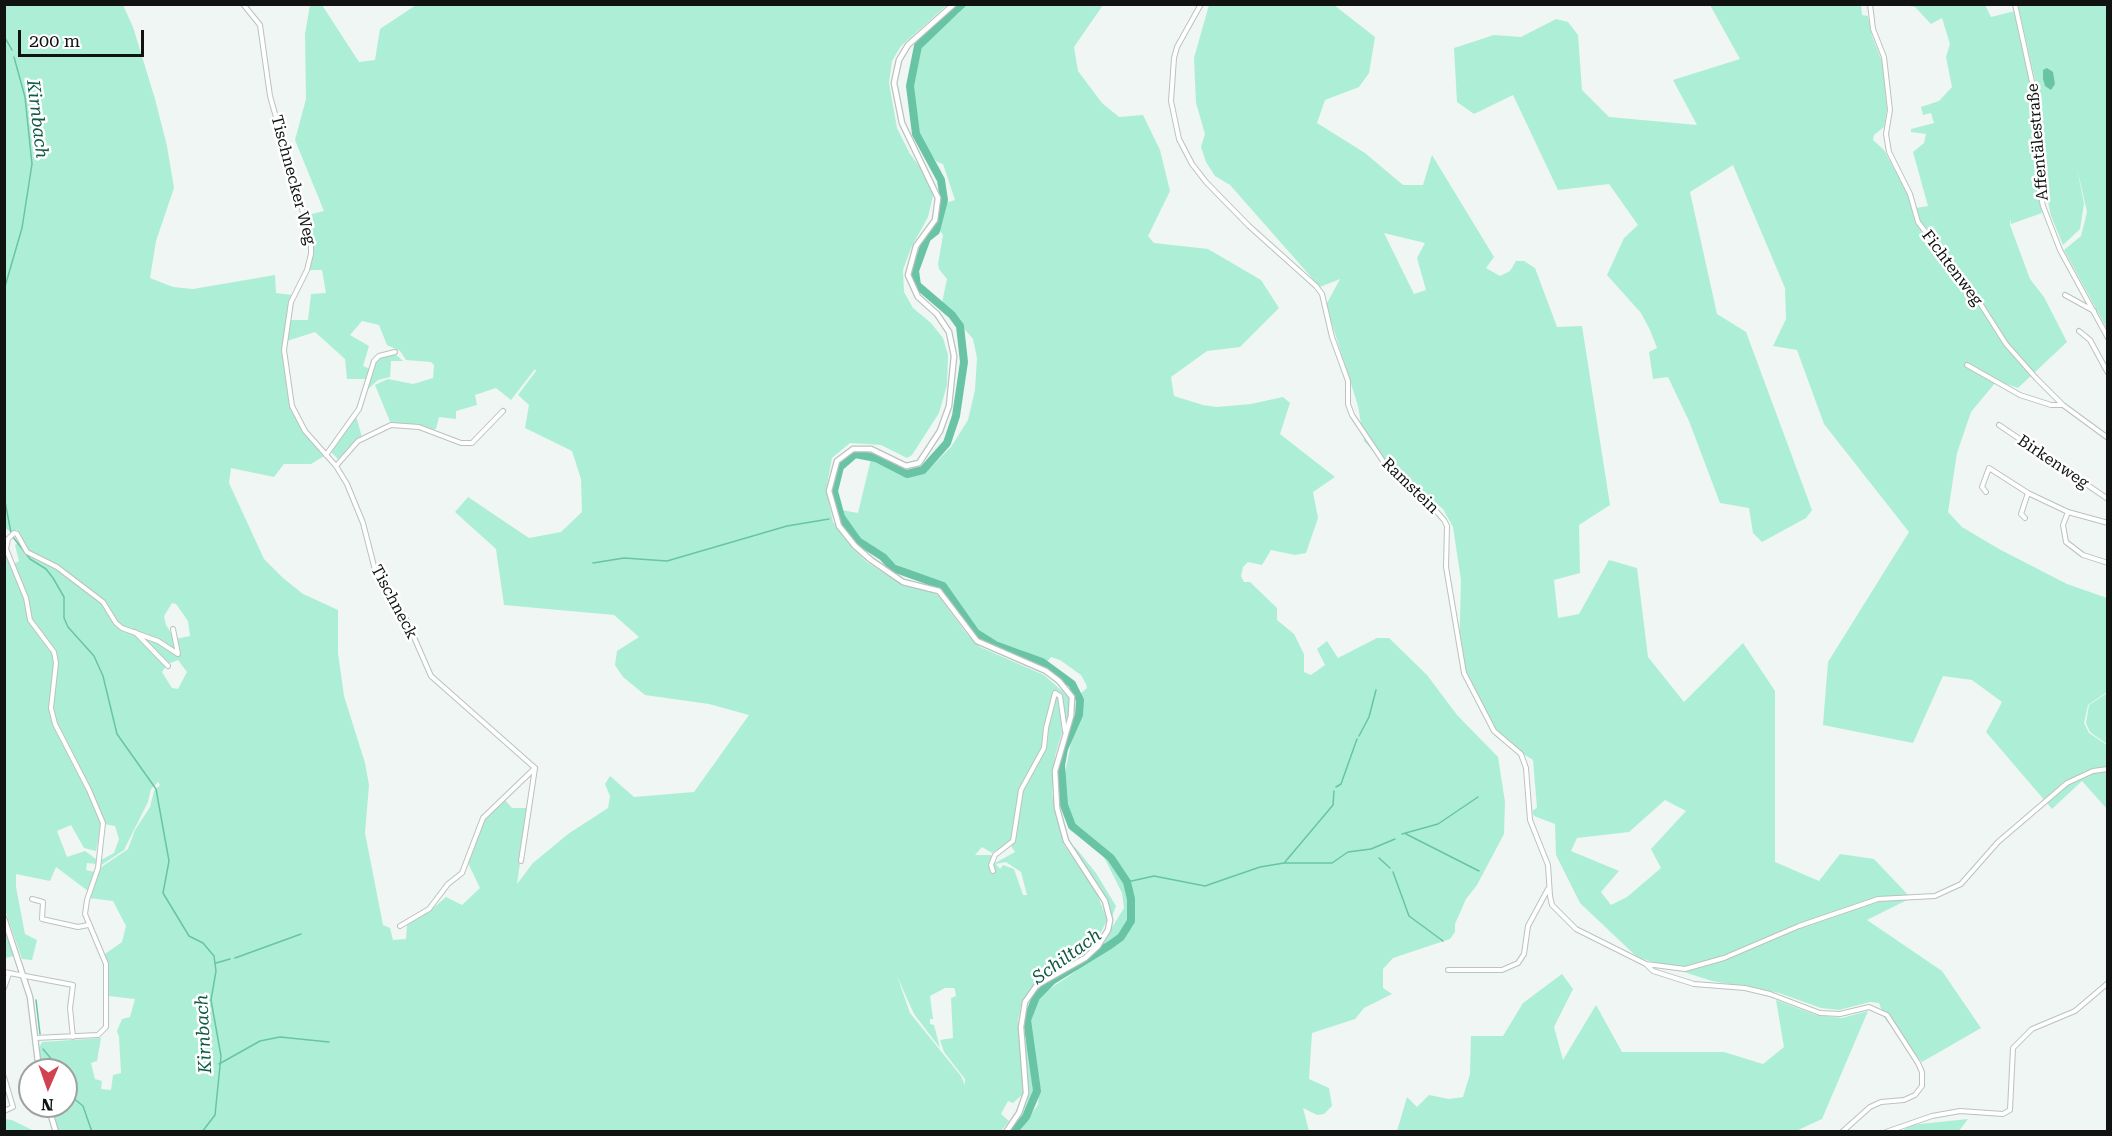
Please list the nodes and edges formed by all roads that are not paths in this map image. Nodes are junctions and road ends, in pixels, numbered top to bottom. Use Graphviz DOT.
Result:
graph roads {
  1 [pos="243,4"];
  2 [pos="954,4"];
  3 [pos="1201,4"];
  4 [pos="1870,4"];
  5 [pos="2015,4"];
  6 [pos="2065,295"];
  7 [pos="2094,311"];
  8 [pos="2079,331"];
  9 [pos="2108,338"];
  10 [pos="396,352"];
  11 [pos="1967,365"];
  12 [pos="2108,373"];
  13 [pos="2063,405"];
  14 [pos="503,411"];
  15 [pos="1999,425"];
  16 [pos="2108,438"];
  17 [pos="326,456"];
  18 [pos="336,466"];
  19 [pos="1986,492"];
  20 [pos="2028,493"];
  21 [pos="2108,499"];
  22 [pos="2068,512"];
  23 [pos="2025,518"];
  24 [pos="2108,523"];
  25 [pos="2108,563"];
  26 [pos="173,629"];
  27 [pos="134,632"];
  28 [pos="168,666"];
  29 [pos="1065,731"];
  30 [pos="535,768"];
  31 [pos="2108,769"];
  32 [pos="521,861"];
  33 [pos="993,871"];
  34 [pos="1548,888"];
  35 [pos="32,899"];
  36 [pos="1539,903"];
  37 [pos="1552,905"];
  38 [pos="4,918"];
  39 [pos="88,925"];
  40 [pos="400,926"];
  41 [pos="1646,964"];
  42 [pos="1448,970"];
  43 [pos="7,973"];
  44 [pos="24,975"];
  45 [pos="2108,983"];
  46 [pos="4,988"];
  47 [pos="73,1037"];
  48 [pos="36,1038"];
  49 [pos="38,1058"];
  50 [pos="4,1077"];
  51 [pos="4,1110"];
  52 [pos="1006,1131"];
  53 [pos="1842,1131"];
  54 [pos="1886,1131"];
  1 -- 17 [label="street, Tischnecker Weg"];
  2 -- 29 [label="main road"];
  3 -- 34 [label="street, Ramstein"];
  4 -- 13 [label="street, Fichtenweg"];
  5 -- 7 [label="street, Affentälestraße"];
  6 -- 7 [label="street"];
  7 -- 9 [label="street, Affentälestraße"];
  8 -- 12 [label="street"];
  10 -- 17 [label="street"];
  11 -- 13 [label="street, Fichtenweg"];
  13 -- 16 [label="street, Fichtenweg"];
  14 -- 18 [label="street"];
  15 -- 21 [label="street, Birkenweg"];
  17 -- 18 [label="street, Tischneck"];
  18 -- 30 [label="street, Tischneck"];
  19 -- 20 [label="street"];
  20 -- 22 [label="street"];
  20 -- 23 [label="street"];
  22 -- 24 [label="street"];
  22 -- 25 [label="street"];
  26 -- 27 [label="street"];
  27 -- 28 [label="street"];
  27 -- 39 [label="street"];
  29 -- 33 [label="street"];
  29 -- 52 [label="main road"];
  30 -- 32 [label="street"];
  30 -- 40 [label="street"];
  31 -- 41 [label="street"];
  34 -- 36 [label="street"];
  34 -- 37 [label="street, Ramstein"];
  35 -- 39 [label="street"];
  36 -- 37 [label="street"];
  36 -- 42 [label="street"];
  37 -- 41 [label="street"];
  38 -- 44 [label="main road"];
  39 -- 47 [label="street"];
  41 -- 53 [label="street"];
  43 -- 44 [label="street"];
  43 -- 46 [label="street"];
  44 -- 47 [label="street"];
  44 -- 48 [label="main road"];
  45 -- 54 [label="street"];
  47 -- 48 [label="street"];
  48 -- 49 [label="main road"];
  50 -- 51 [label="street"];
}
